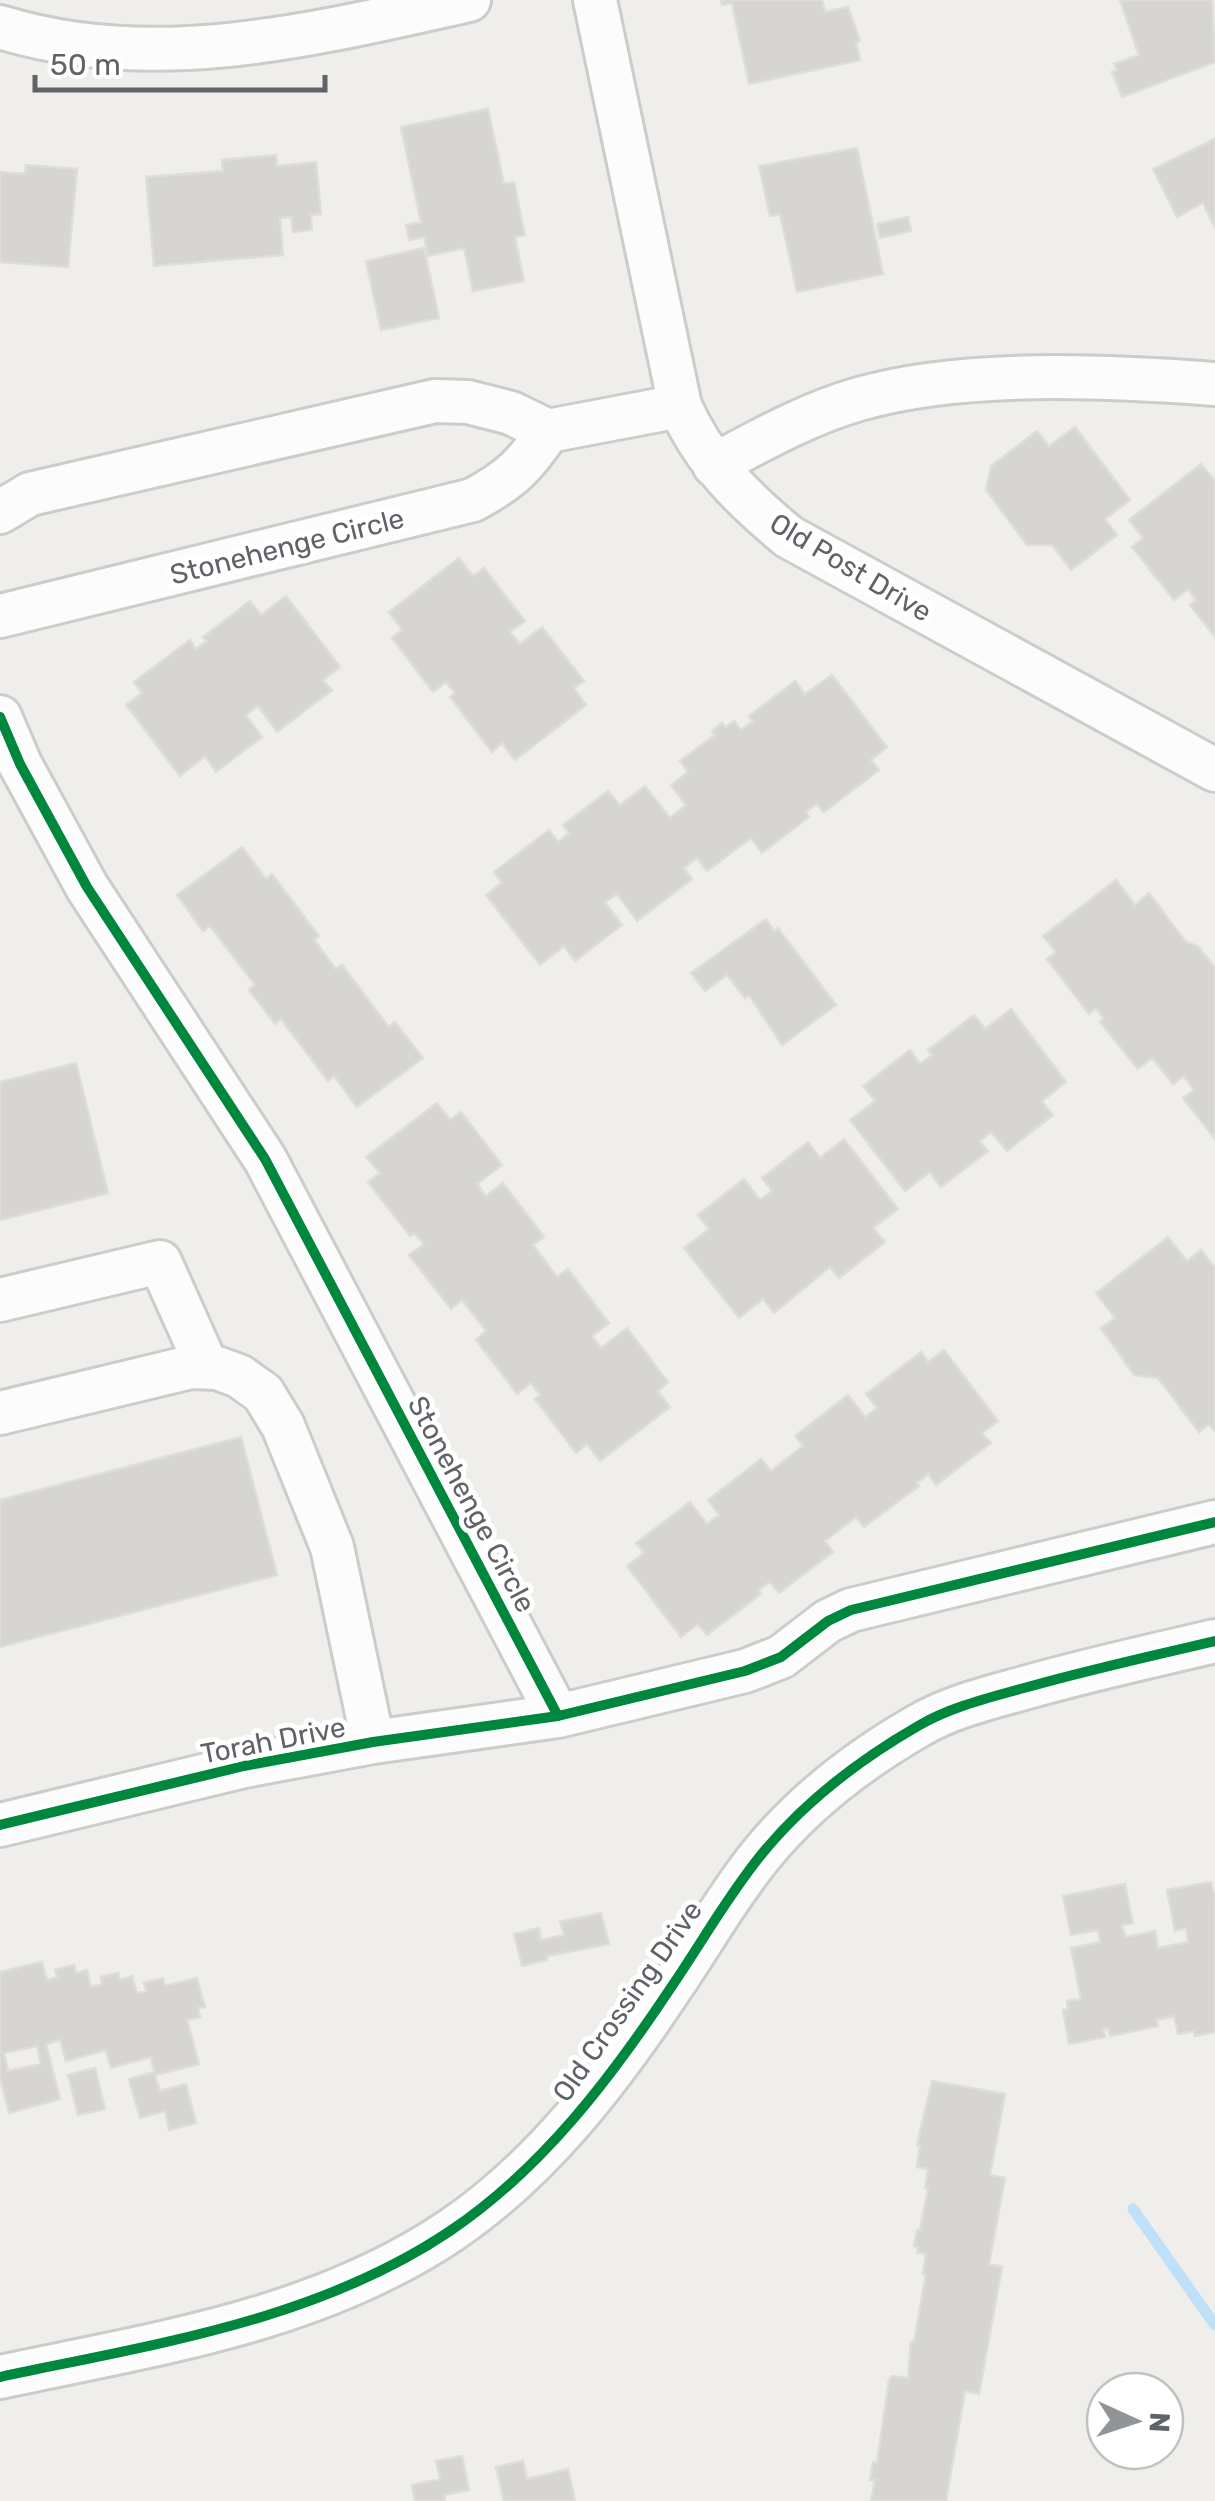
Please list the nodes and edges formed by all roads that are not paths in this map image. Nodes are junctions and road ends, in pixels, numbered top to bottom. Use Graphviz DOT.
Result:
graph roads {
  1 [pos="469,0"];
  2 [pos="595,0"];
  3 [pos="0,27"];
  4 [pos="1215,384"];
  5 [pos="680,406"];
  6 [pos="548,430"];
  7 [pos="714,465"];
  8 [pos="0,512"];
  9 [pos="0,616"];
  10 [pos="0,717"];
  11 [pos="1215,770"];
  12 [pos="0,1300"];
  13 [pos="207,1368"];
  14 [pos="0,1412"];
  15 [pos="1215,1522"];
  16 [pos="1215,1641"];
  17 [pos="558,1716"];
  18 [pos="373,1742"];
  19 [pos="0,1825"];
  20 [pos="0,2377"];
  1 -- 3 [label="street"];
  2 -- 5 [label="street, Old Post Drive"];
  4 -- 7 [label="street"];
  5 -- 6 [label="street"];
  5 -- 7 [label="street, Old Post Drive"];
  6 -- 8 [label="street"];
  6 -- 9 [label="street, Stonehenge Circle"];
  7 -- 11 [label="street, Old Post Drive"];
  10 -- 17 [label="street, Stonehenge Circle"];
  12 -- 13 [label="street"];
  13 -- 14 [label="street"];
  13 -- 18 [label="street"];
  15 -- 17 [label="street"];
  16 -- 20 [label="street, Old Crossing Drive"];
  17 -- 18 [label="street, Torah Drive"];
  18 -- 19 [label="street, Torah Drive"];
}
